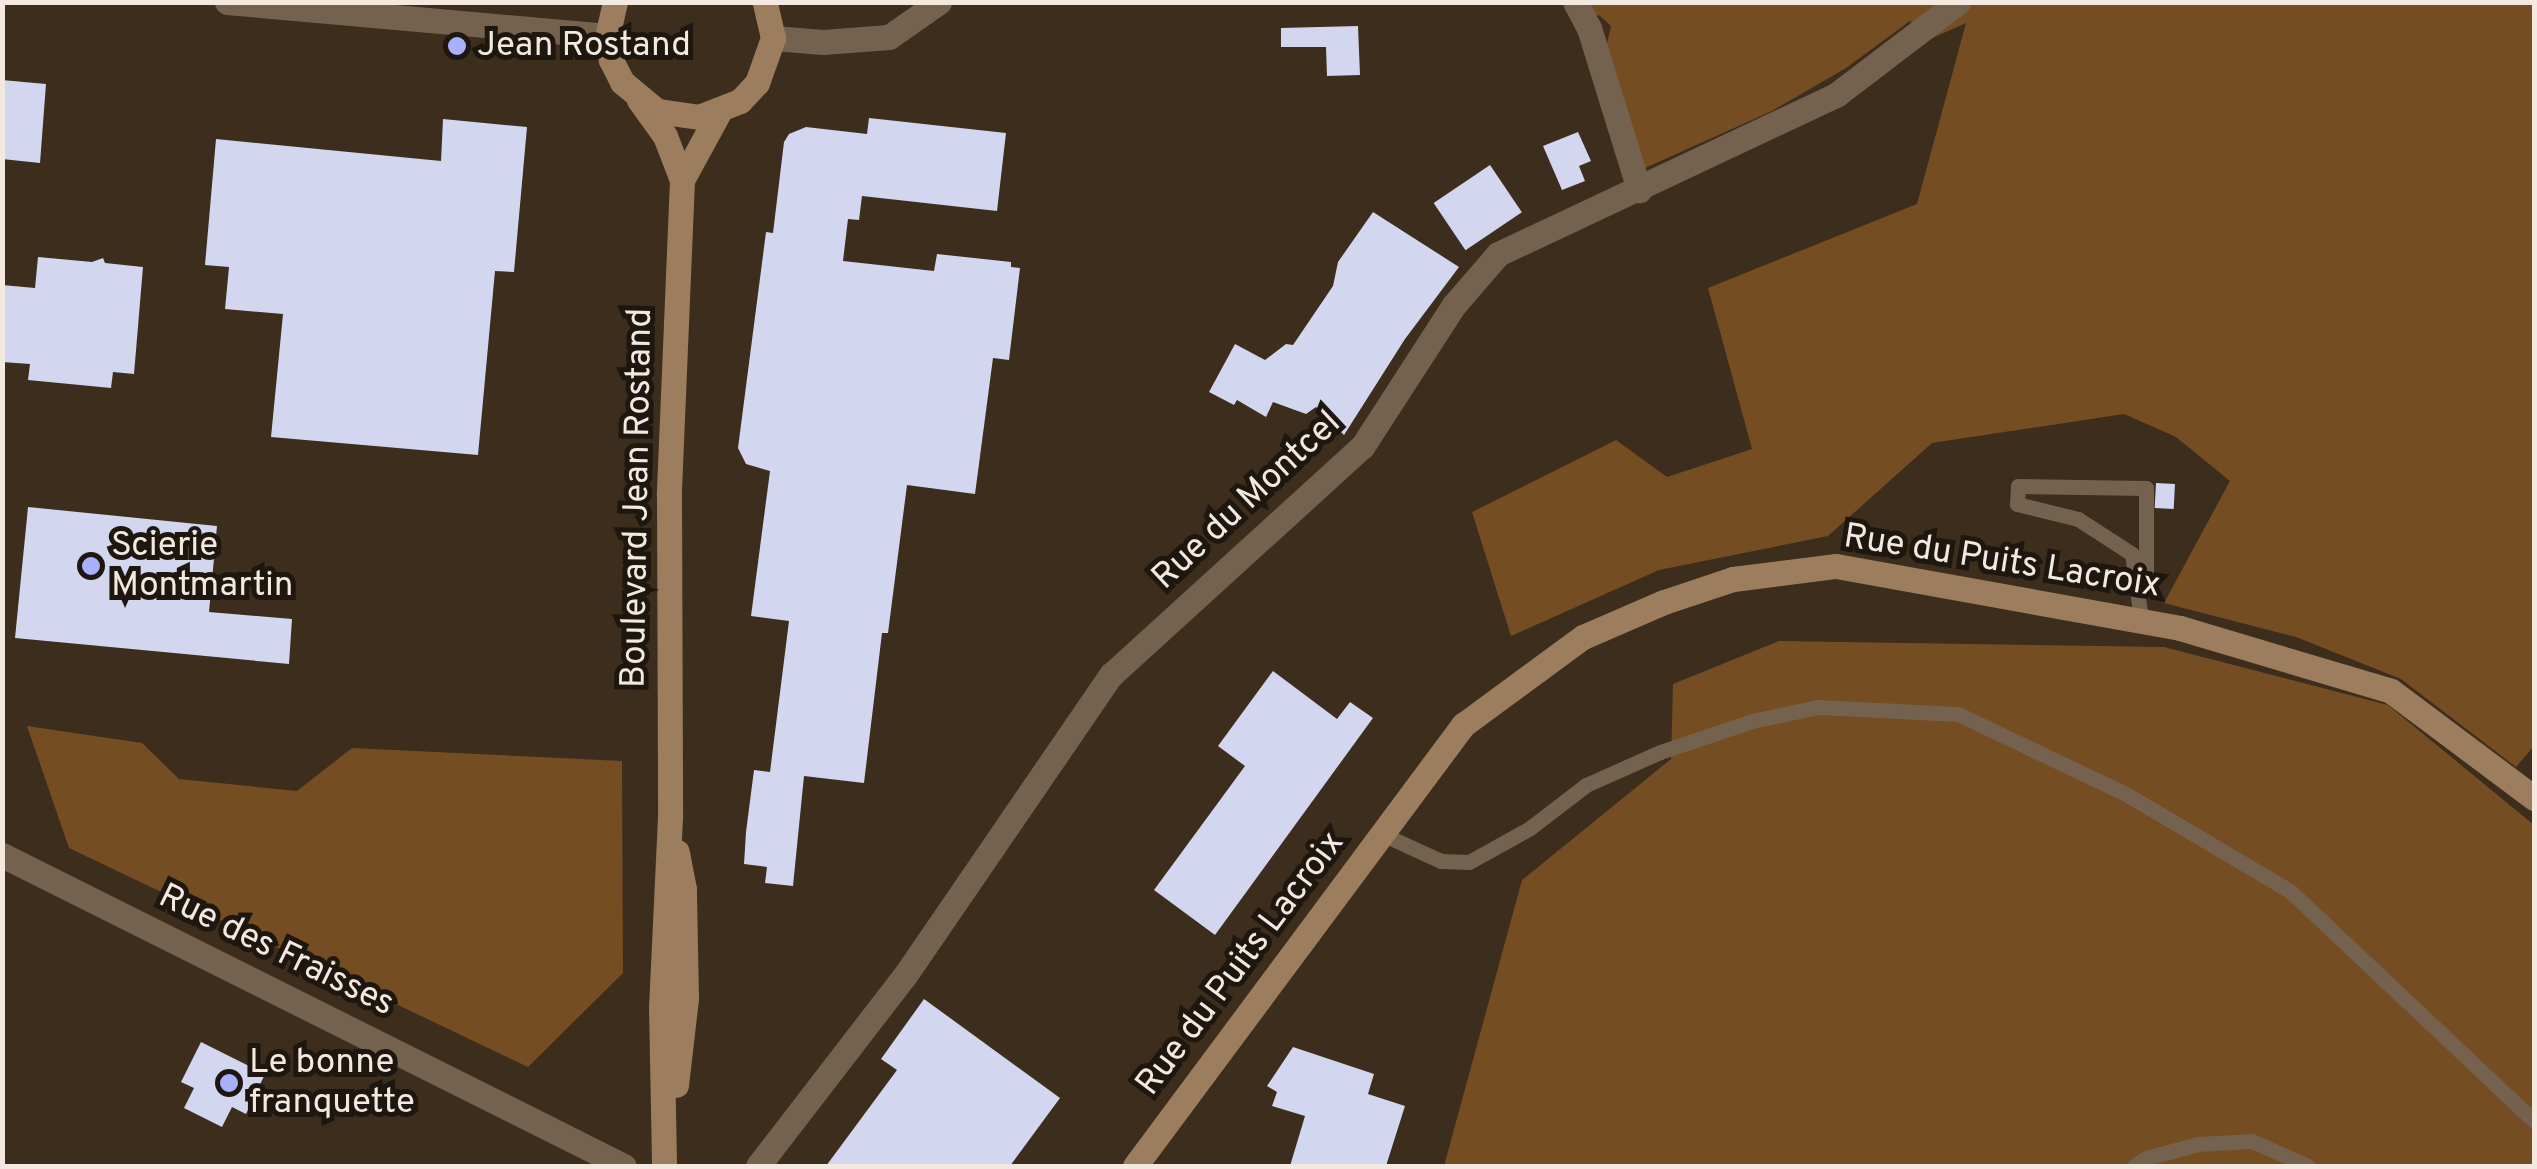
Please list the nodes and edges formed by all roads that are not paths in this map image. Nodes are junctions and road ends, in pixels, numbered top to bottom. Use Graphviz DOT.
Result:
graph roads {
  1 [pos="227,2"];
  2 [pos="615,2"];
  3 [pos="765,2"];
  4 [pos="939,2"];
  5 [pos="1575,2"];
  6 [pos="1958,2"];
  7 [pos="608,36"];
  8 [pos="773,38"];
  9 [pos="638,100"];
  10 [pos="719,112"];
  11 [pos="682,180"];
  12 [pos="1639,190"];
  13 [pos="2138,581"];
  14 [pos="2140,618"];
  15 [pos="2534,798"];
  16 [pos="1382,834"];
  17 [pos="2,855"];
  18 [pos="2534,1121"];
  19 [pos="624,1166"];
  20 [pos="665,1166"];
  21 [pos="758,1166"];
  22 [pos="1134,1166"];
  23 [pos="2134,1166"];
  24 [pos="2308,1166"];
  1 -- 7 [label="street"];
  2 -- 7 [label="street"];
  3 -- 8 [label="street"];
  4 -- 8 [label="street"];
  5 -- 12 [label="street"];
  6 -- 12 [label="street, Rue du Montcel"];
  7 -- 9 [label="street"];
  8 -- 10 [label="street"];
  9 -- 10 [label="street"];
  9 -- 11 [label="street"];
  10 -- 11 [label="street"];
  11 -- 20 [label="street, Boulevard Jean Rostand"];
  12 -- 21 [label="street, Rue du Montcel"];
  13 -- 13 [label="lane"];
  13 -- 14 [label="lane"];
  14 -- 15 [label="street, Rue du Puits Lacroix"];
  14 -- 16 [label="street, Rue du Puits Lacroix"];
  16 -- 18 [label="lane"];
  16 -- 22 [label="street, Rue du Puits Lacroix"];
  17 -- 19 [label="street, Rue des Fraisses"];
  23 -- 24 [label="lane"];
}
